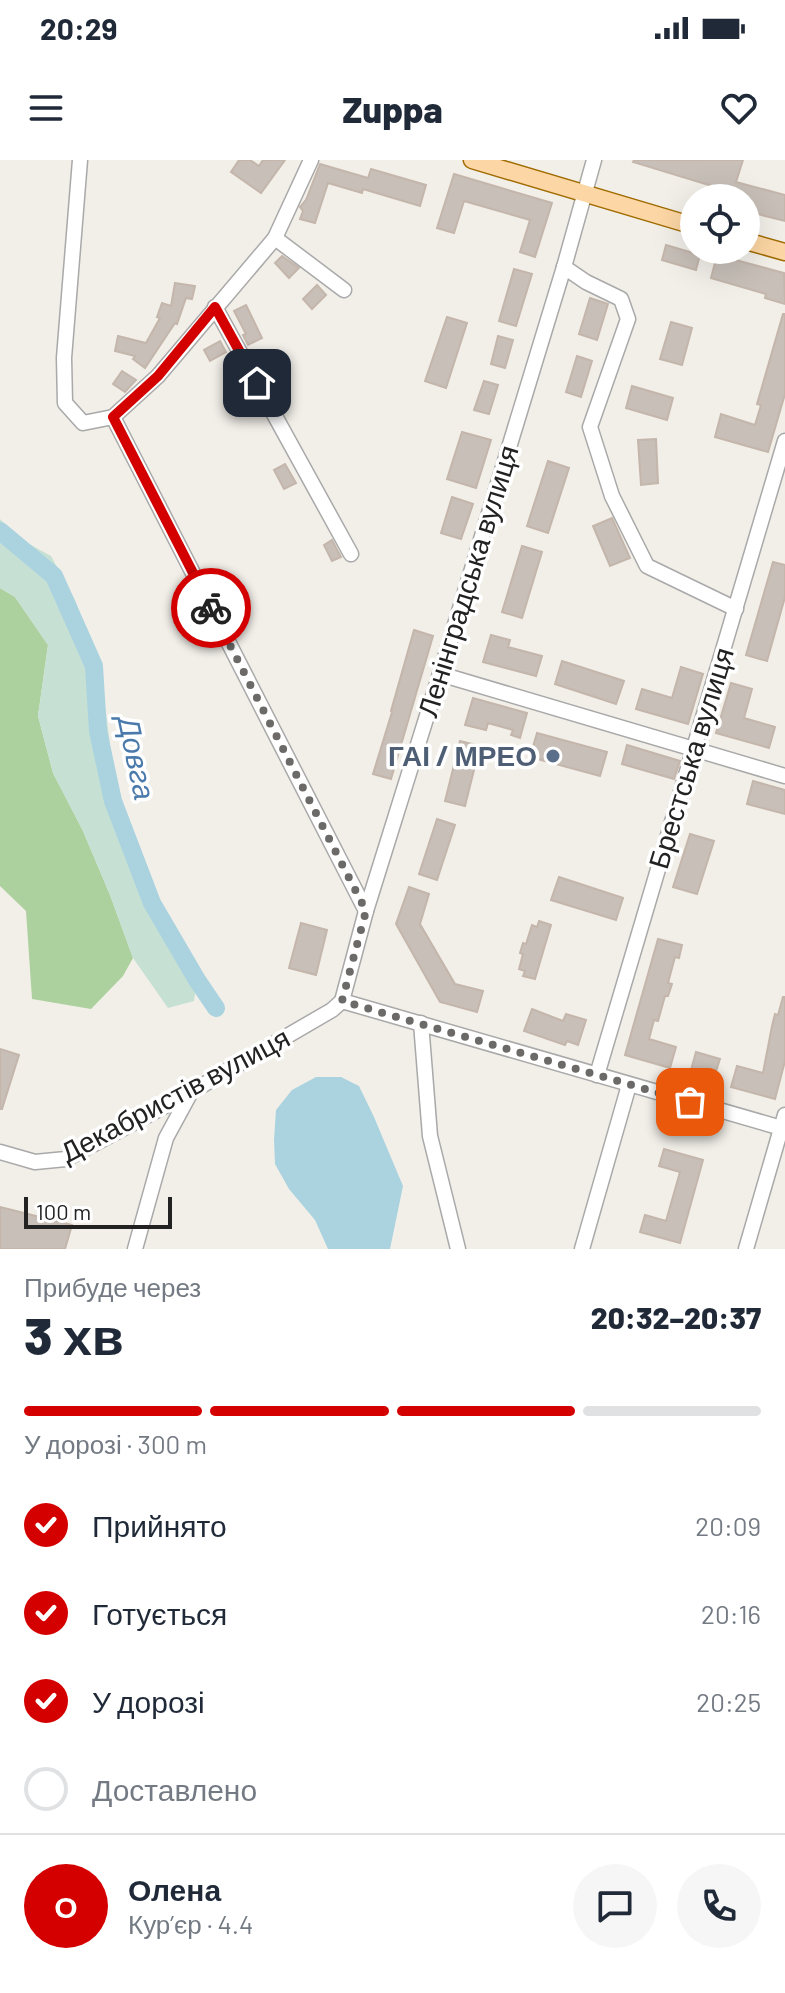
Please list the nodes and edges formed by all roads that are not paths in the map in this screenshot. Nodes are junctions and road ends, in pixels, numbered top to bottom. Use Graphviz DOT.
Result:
graph roads {
  1 [pos="80,160"];
  2 [pos="311,160"];
  3 [pos="472,160"];
  4 [pos="594,160"];
  5 [pos="586,193"];
  6 [pos="680,222"];
  7 [pos="275,238"];
  8 [pos="760,245"];
  9 [pos="785,252"];
  10 [pos="564,267"];
  11 [pos="344,290"];
  12 [pos="215,307"];
  13 [pos="113,417"];
  14 [pos="785,441"];
  15 [pos="351,554"];
  16 [pos="736,609"];
  17 [pos="440,674"];
  18 [pos="693,749"];
  19 [pos="785,776"];
  20 [pos="366,911"];
  21 [pos="342,1001"];
  22 [pos="421,1023"];
  23 [pos="597,1075"];
  24 [pos="629,1085"];
  25 [pos="191,1092"];
  26 [pos="784,1124"];
  27 [pos="0,1152"];
  28 [pos="135,1249"];
  29 [pos="458,1249"];
  30 [pos="582,1249"];
  31 [pos="746,1249"];
  1 -- 13 [label="street"];
  2 -- 7 [label="street"];
  3 -- 5 [label="main road"];
  4 -- 5 [label="street, Ленінградська вулиця"];
  5 -- 6 [label="main road"];
  5 -- 10 [label="street, Ленінградська вулиця"];
  7 -- 11 [label="street"];
  7 -- 12 [label="street"];
  8 -- 9 [label="main road"];
  10 -- 16 [label="street"];
  10 -- 17 [label="street, Ленінградська вулиця"];
  12 -- 13 [label="street"];
  12 -- 15 [label="street"];
  13 -- 20 [label="street"];
  14 -- 16 [label="street, Брестська вулиця"];
  16 -- 18 [label="street, Брестська вулиця"];
  17 -- 18 [label="street"];
  17 -- 20 [label="street, Ленінградська вулиця"];
  18 -- 19 [label="street"];
  18 -- 23 [label="street, Брестська вулиця"];
  20 -- 21 [label="street, Ленінградська вулиця"];
  21 -- 22 [label="street"];
  21 -- 25 [label="street, Декабристів вулиця"];
  22 -- 23 [label="street"];
  22 -- 29 [label="street"];
  23 -- 24 [label="street"];
  24 -- 26 [label="street"];
  24 -- 30 [label="street"];
  25 -- 27 [label="street, Декабристів вулиця"];
  25 -- 28 [label="street"];
  26 -- 31 [label="street"];
}
